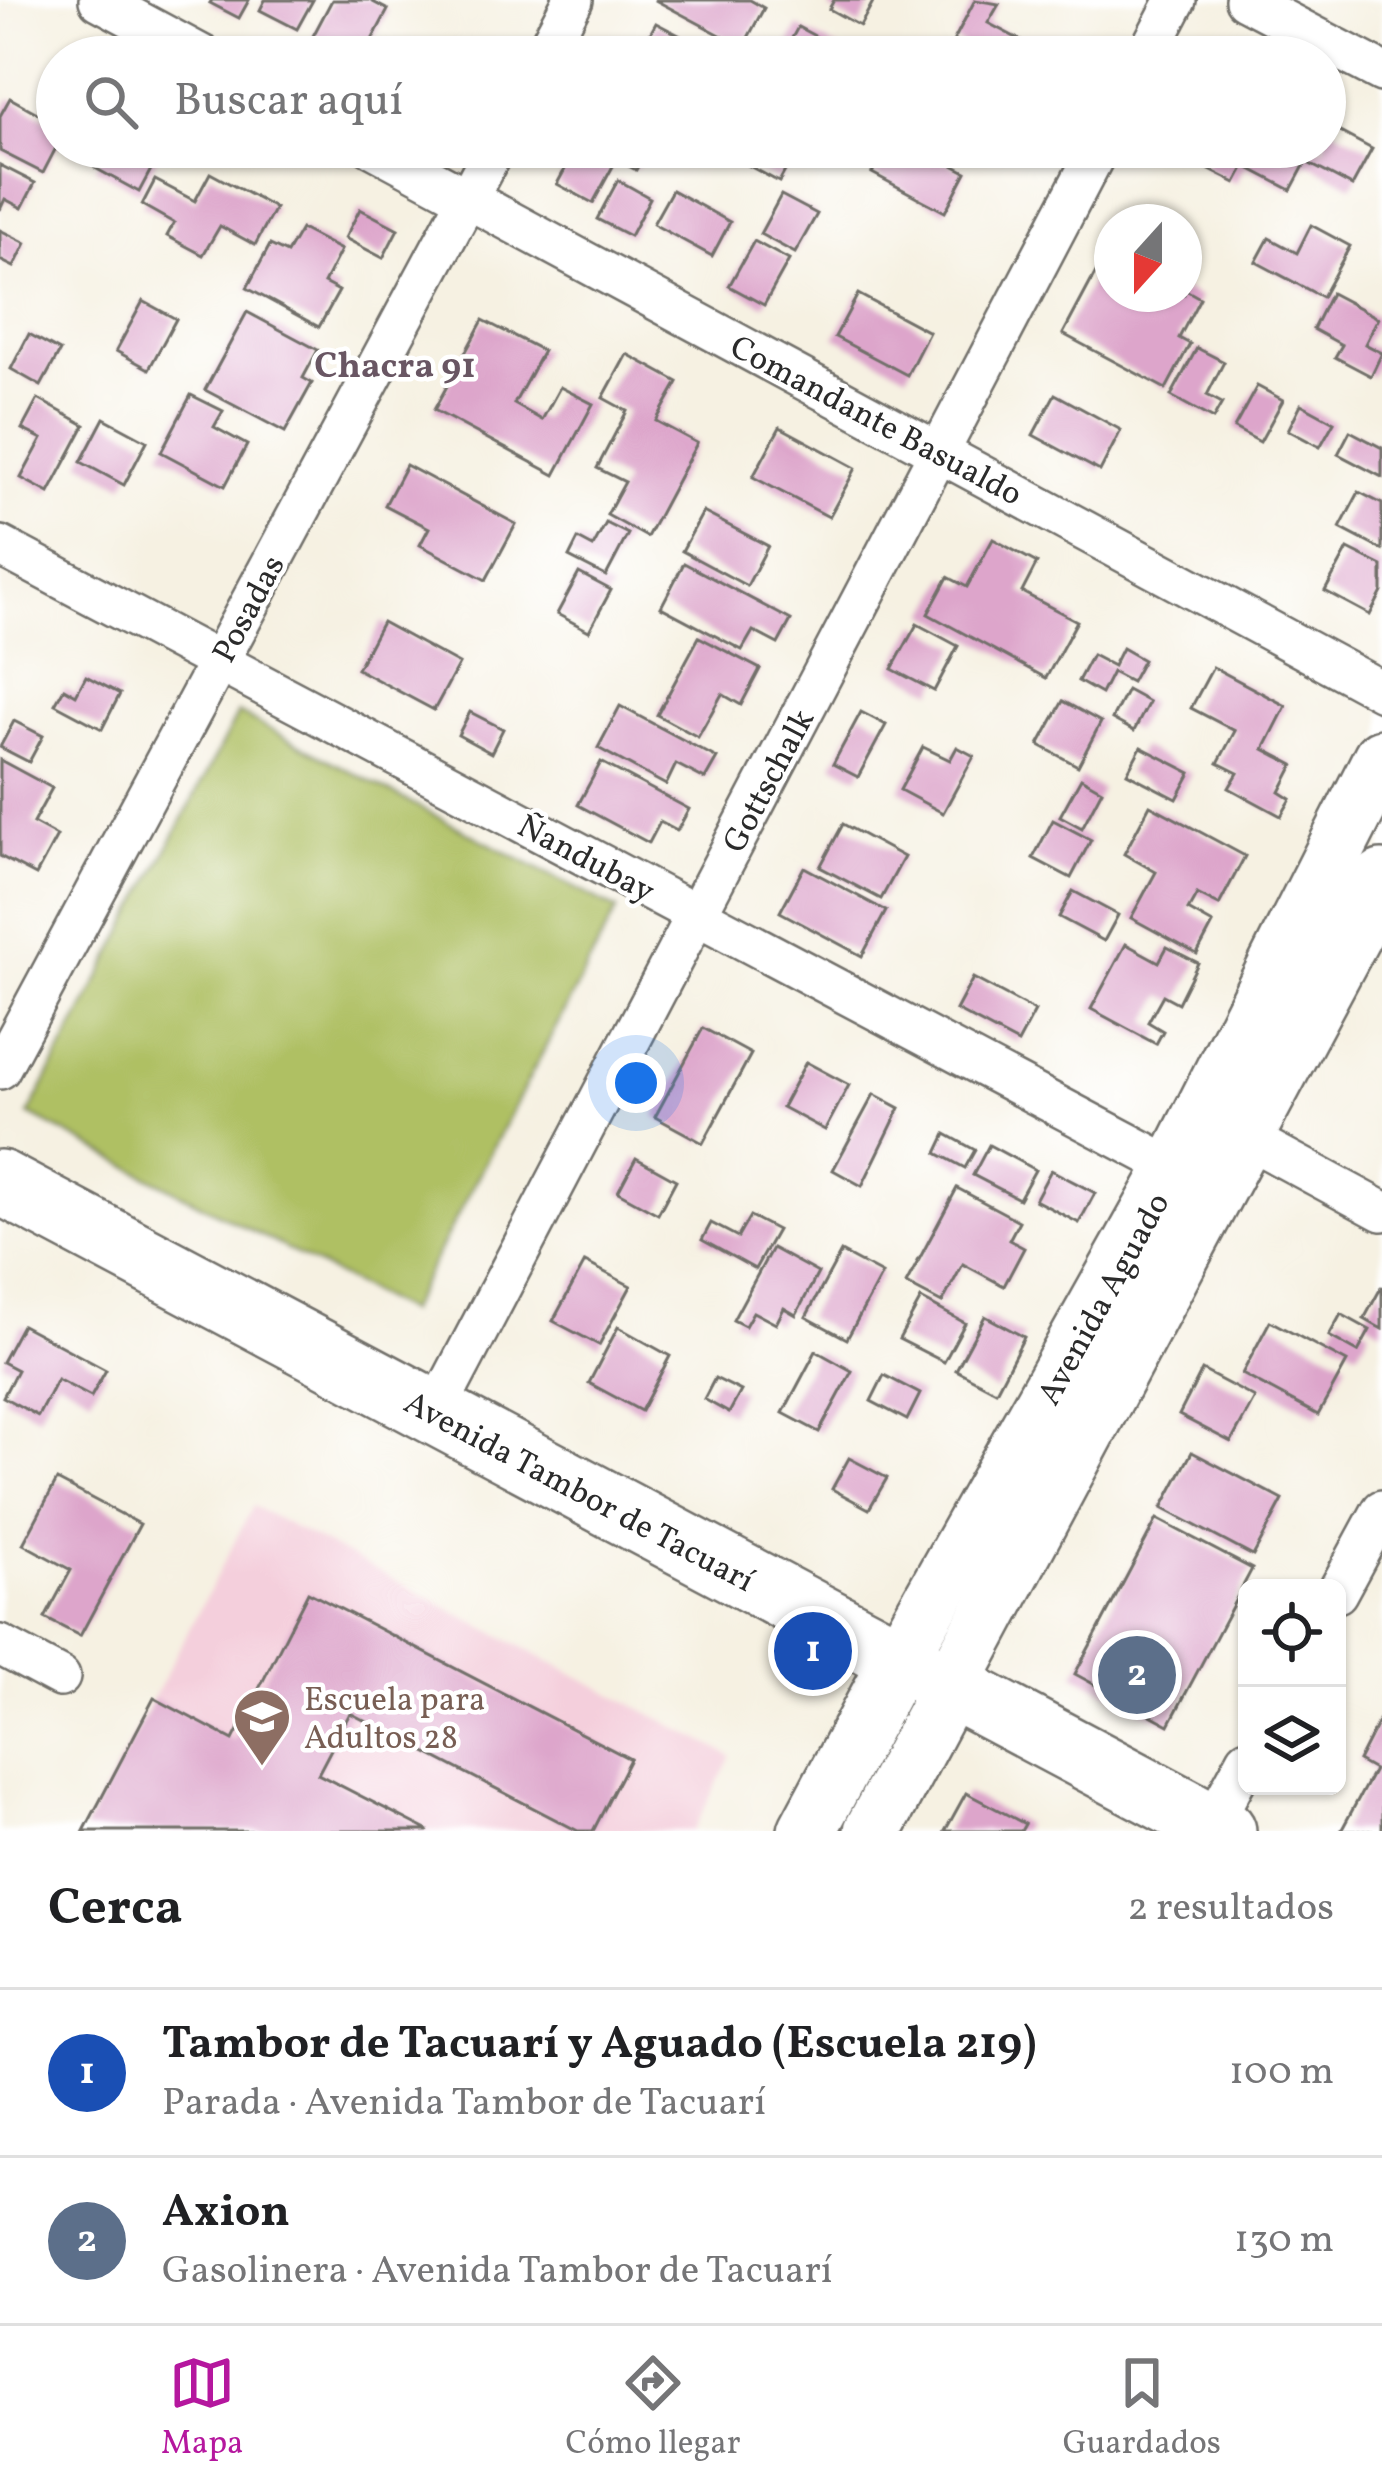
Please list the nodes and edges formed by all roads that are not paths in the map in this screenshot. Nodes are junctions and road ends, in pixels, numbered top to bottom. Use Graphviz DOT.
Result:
graph roads {
  1 [pos="99,0"];
  2 [pos="573,0"];
  3 [pos="1176,0"];
  4 [pos="1245,0"];
  5 [pos="166,36"];
  6 [pos="554,36"];
  7 [pos="1157,36"];
  8 [pos="1314,36"];
  9 [pos="1346,53"];
  10 [pos="1382,72"];
  11 [pos="411,168"];
  12 [pos="483,168"];
  13 [pos="1088,168"];
  14 [pos="467,198"];
  15 [pos="939,452"];
  16 [pos="0,546"];
  17 [pos="218,662"];
  18 [pos="1382,691"];
  19 [pos="1382,758"];
  20 [pos="1382,879"];
  21 [pos="696,915"];
  22 [pos="0,1069"];
  23 [pos="1245,1137"];
  24 [pos="1175,1168"];
  25 [pos="0,1182"];
  26 [pos="1382,1210"];
  27 [pos="435,1413"];
  28 [pos="1382,1510"];
  29 [pos="1345,1579"];
  30 [pos="0,1645"];
  31 [pos="924,1672"];
  32 [pos="60,1677"];
  33 [pos="1238,1780"];
  34 [pos="1218,1828"];
  35 [pos="807,1831"];
  36 [pos="873,1831"];
  1 -- 5 [label="street"];
  2 -- 6 [label="street"];
  3 -- 7 [label="street"];
  4 -- 8 [label="street"];
  9 -- 10 [label="street"];
  11 -- 14 [label="street, Comandante Basualdo"];
  12 -- 14 [label="street, Posadas"];
  13 -- 15 [label="street, Gottschalk"];
  14 -- 15 [label="street, Comandante Basualdo"];
  14 -- 17 [label="street, Posadas"];
  15 -- 18 [label="street, Comandante Basualdo"];
  15 -- 21 [label="street, Gottschalk"];
  16 -- 17 [label="street, Ñandubay"];
  17 -- 21 [label="street, Ñandubay"];
  17 -- 22 [label="street, Posadas"];
  19 -- 24 [label="main road, Avenida Aguado"];
  20 -- 23 [label="main road, Avenida Aguado"];
  21 -- 24 [label="street, Ñandubay"];
  21 -- 27 [label="street, Gottschalk"];
  23 -- 26 [label="street"];
  23 -- 31 [label="main road, Avenida Aguado"];
  24 -- 31 [label="main road, Avenida Aguado"];
  25 -- 27 [label="main road, Avenida Tambor de Tacuarí"];
  27 -- 31 [label="main road, Avenida Tambor de Tacuarí"];
  28 -- 29 [label="street"];
  30 -- 32 [label="street"];
  31 -- 34 [label="main road, Avenida Tambor de Tacuarí"];
  31 -- 35 [label="main road, Avenida Aguado"];
  31 -- 36 [label="main road, Avenida Aguado"];
  33 -- 34 [label="street"];
}
